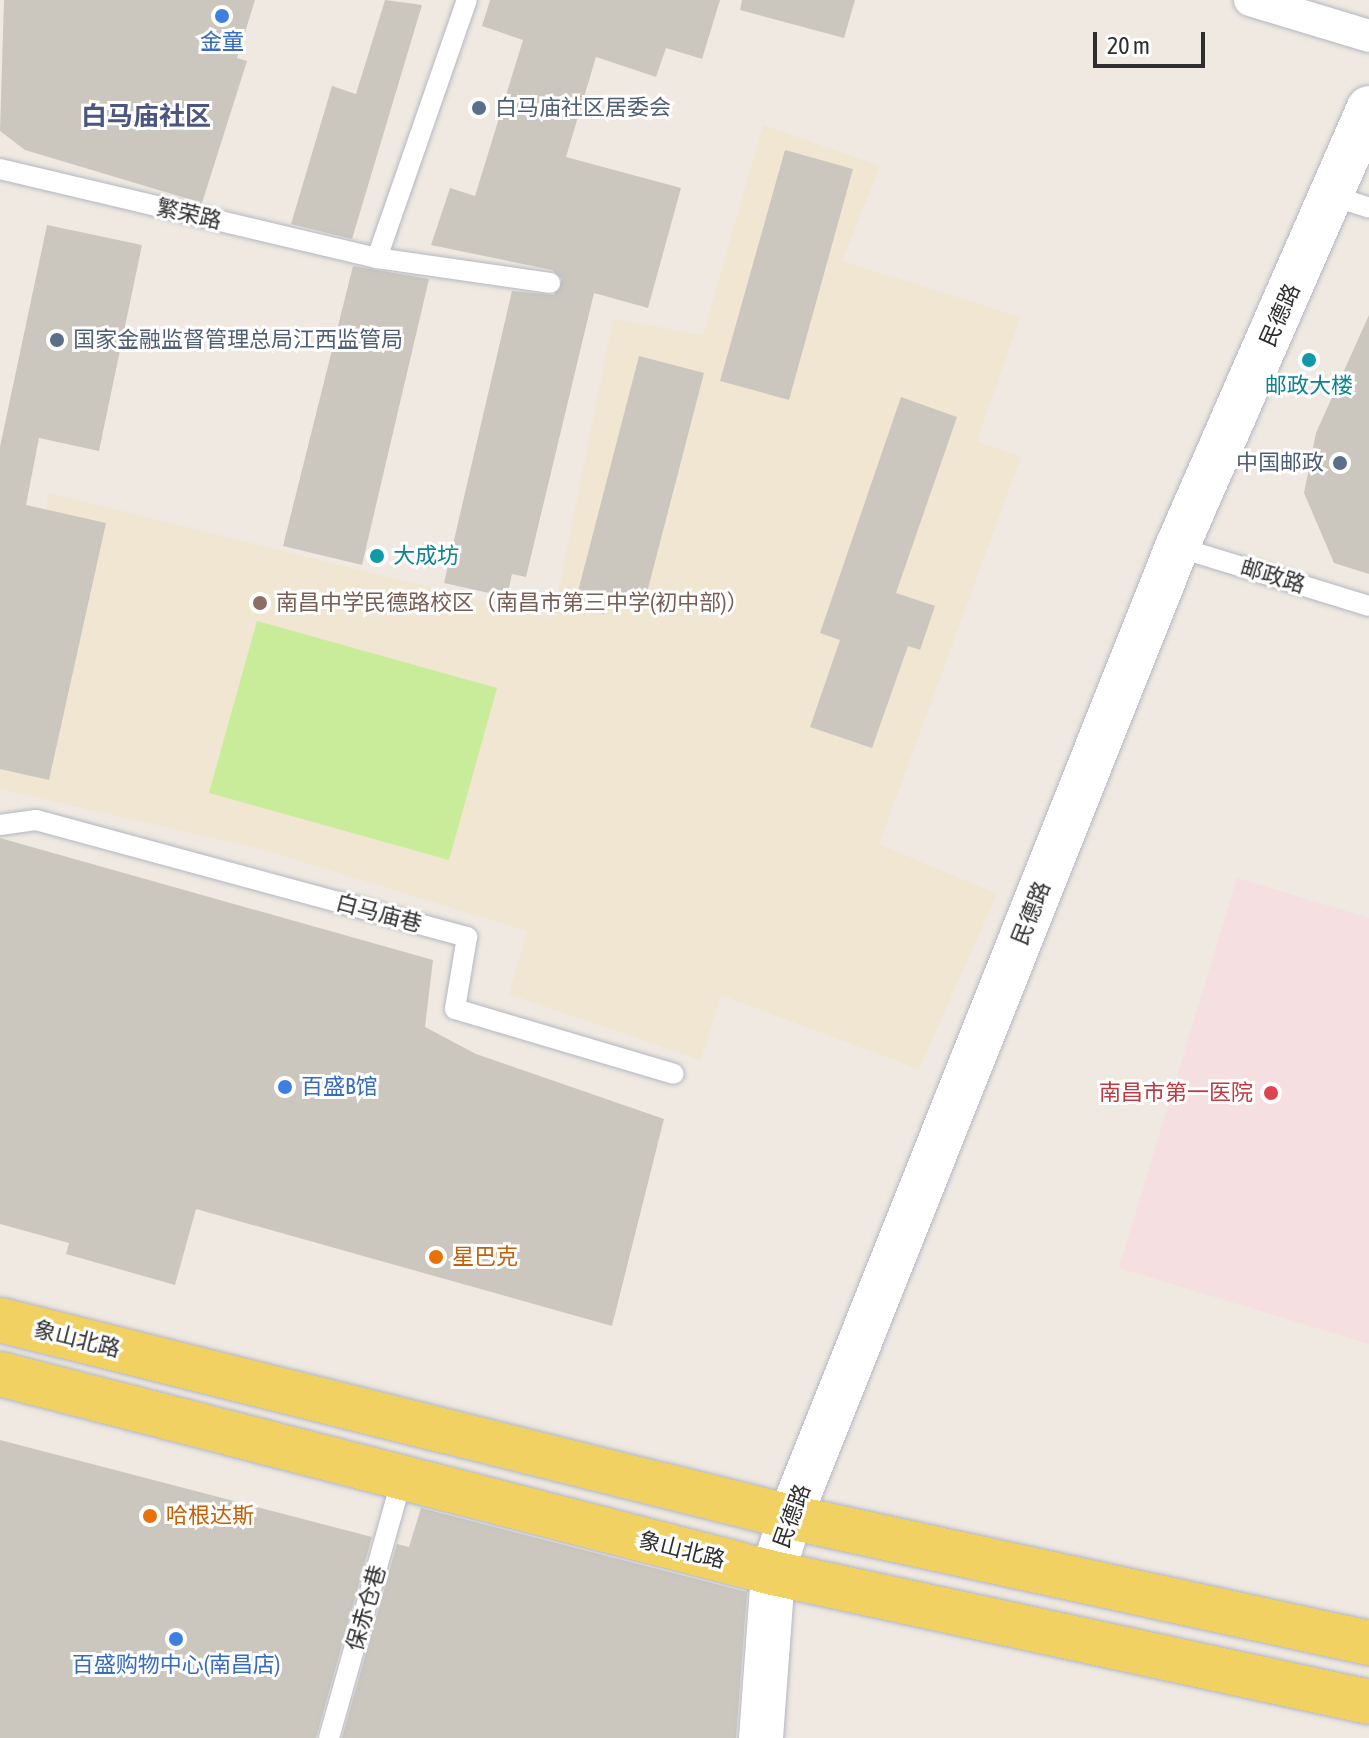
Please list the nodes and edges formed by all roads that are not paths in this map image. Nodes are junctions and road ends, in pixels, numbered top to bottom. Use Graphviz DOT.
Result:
graph roads {
  1 [pos="467,0"];
  2 [pos="1250,0"];
  3 [pos="1369,36"];
  4 [pos="1369,108"];
  5 [pos="0,169"];
  6 [pos="1351,202"];
  7 [pos="377,258"];
  8 [pos="550,283"];
  9 [pos="1177,547"];
  10 [pos="1369,606"];
  11 [pos="0,825"];
  12 [pos="674,1074"];
  13 [pos="0,1320"];
  14 [pos="0,1374"];
  15 [pos="402,1478"];
  16 [pos="790,1517"];
  17 [pos="773,1573"];
  18 [pos="1369,1643"];
  19 [pos="1369,1702"];
  20 [pos="329,1738"];
  21 [pos="761,1738"];
  1 -- 7 [label="lane"];
  2 -- 3 [label="street"];
  4 -- 6 [label="main road, 民德路"];
  5 -- 7 [label="lane, 繁荣路"];
  6 -- 9 [label="main road, 民德路"];
  7 -- 8 [label="lane, 繁荣路"];
  9 -- 10 [label="lane, 邮政路"];
  9 -- 16 [label="main road, 民德路"];
  11 -- 12 [label="lane, 白马庙巷"];
  13 -- 16 [label="main road, 象山北路"];
  14 -- 15 [label="main road, 象山北路"];
  15 -- 17 [label="main road, 象山北路"];
  15 -- 20 [label="lane, 保赤仓巷"];
  16 -- 17 [label="main road, 民德路"];
  16 -- 18 [label="main road, 象山北路"];
  17 -- 19 [label="main road, 象山北路"];
  17 -- 21 [label="main road, 民德路"];
}
